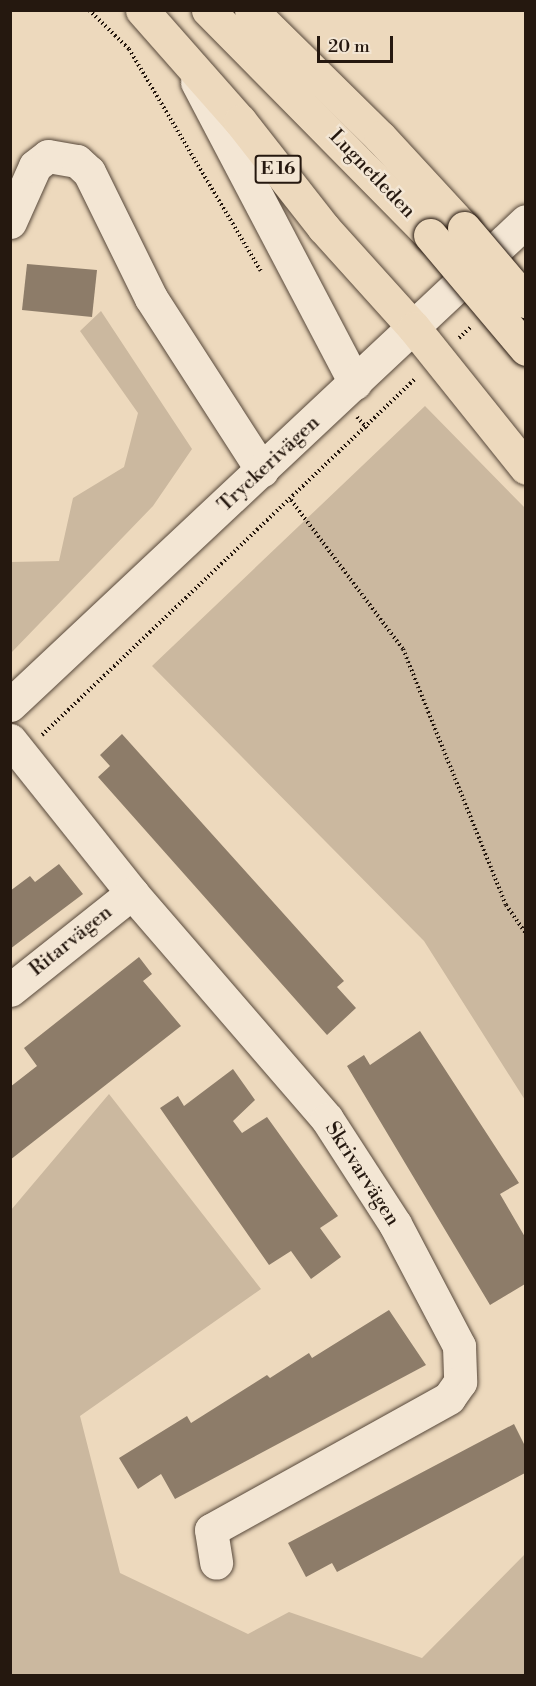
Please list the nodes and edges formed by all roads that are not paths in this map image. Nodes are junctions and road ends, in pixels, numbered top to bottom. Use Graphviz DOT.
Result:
graph roads {
  1 [pos="142,10"];
  2 [pos="208,10"];
  3 [pos="251,10"];
  4 [pos="187,61"];
  5 [pos="525,221"];
  6 [pos="10,222"];
  7 [pos="525,301"];
  8 [pos="414,328"];
  9 [pos="525,349"];
  10 [pos="347,390"];
  11 [pos="525,468"];
  12 [pos="262,470"];
  13 [pos="10,705"];
  14 [pos="16,747"];
  15 [pos="132,893"];
  16 [pos="10,990"];
  17 [pos="216,1563"];
  1 -- 4 [label="highway, E 16"];
  2 -- 9 [label="highway, Lugnetleden, bridge"];
  3 -- 7 [label="highway, Lugnetleden, bridge"];
  4 -- 8 [label="highway, E 16"];
  4 -- 10 [label="street"];
  5 -- 8 [label="street, Tryckerivägen"];
  6 -- 12 [label="street"];
  8 -- 10 [label="street, Tryckerivägen"];
  8 -- 11 [label="highway, E 16"];
  10 -- 12 [label="street, Tryckerivägen"];
  12 -- 13 [label="street, Tryckerivägen"];
  14 -- 15 [label="street, Skrivarvägen"];
  15 -- 16 [label="street, Ritarvägen"];
  15 -- 17 [label="street, Skrivarvägen"];
}
